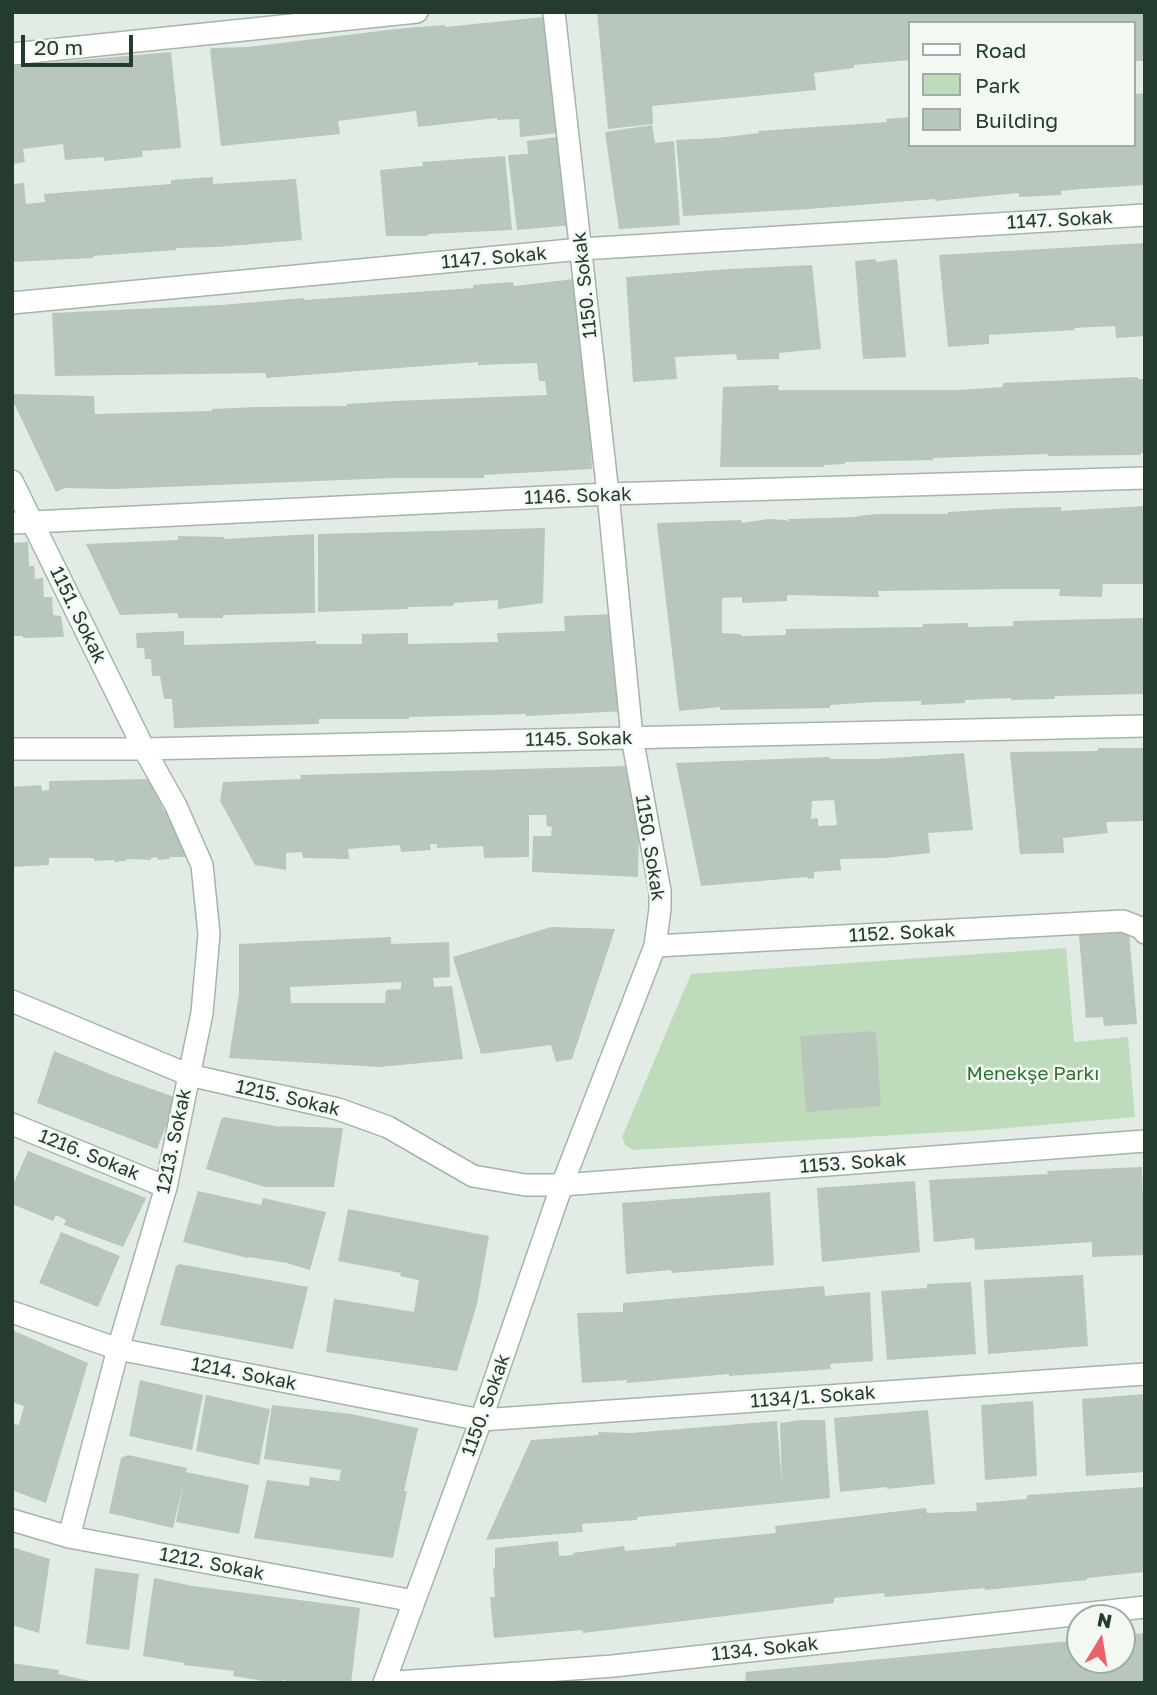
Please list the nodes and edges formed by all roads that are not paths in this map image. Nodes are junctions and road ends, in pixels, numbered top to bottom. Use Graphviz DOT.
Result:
graph roads {
  1 [pos="416,12"];
  2 [pos="554,12"];
  3 [pos="12,54"];
  4 [pos="1145,215"];
  5 [pos="581,249"];
  6 [pos="12,303"];
  7 [pos="1145,478"];
  8 [pos="12,481"];
  9 [pos="608,494"];
  10 [pos="22,522"];
  11 [pos="1145,726"];
  12 [pos="632,737"];
  13 [pos="12,749"];
  14 [pos="144,749"];
  15 [pos="1145,933"];
  16 [pos="655,946"];
  17 [pos="12,1001"];
  18 [pos="189,1075"];
  19 [pos="12,1124"];
  20 [pos="1145,1141"];
  21 [pos="562,1185"];
  22 [pos="166,1187"];
  23 [pos="12,1312"];
  24 [pos="118,1349"];
  25 [pos="1145,1374"];
  26 [pos="481,1420"];
  27 [pos="12,1520"];
  28 [pos="69,1537"];
  29 [pos="414,1601"];
  30 [pos="1145,1607"];
  31 [pos="613,1666"];
  32 [pos="384,1683"];
  33 [pos="633,1683"];
  1 -- 3 [label="street"];
  2 -- 5 [label="street, 1150. Sokak"];
  4 -- 5 [label="street, 1147. Sokak"];
  5 -- 6 [label="street, 1147. Sokak"];
  5 -- 9 [label="street, 1150. Sokak"];
  7 -- 9 [label="street, 1146. Sokak"];
  8 -- 10 [label="street, 1151. Sokak"];
  9 -- 10 [label="street, 1146. Sokak"];
  9 -- 12 [label="street, 1150. Sokak"];
  10 -- 14 [label="street, 1151. Sokak"];
  11 -- 12 [label="street, 1145. Sokak"];
  12 -- 14 [label="street, 1145. Sokak"];
  12 -- 16 [label="street, 1150. Sokak"];
  13 -- 14 [label="street, 1145. Sokak"];
  14 -- 18 [label="street, 1213. Sokak"];
  15 -- 16 [label="street, 1152. Sokak"];
  16 -- 21 [label="street, 1150. Sokak"];
  17 -- 18 [label="street, 1215. Sokak"];
  18 -- 21 [label="street, 1215. Sokak"];
  18 -- 22 [label="street, 1213. Sokak"];
  19 -- 22 [label="street, 1216. Sokak"];
  20 -- 21 [label="street, 1153. Sokak"];
  21 -- 26 [label="street, 1150. Sokak"];
  22 -- 24 [label="street, 1213. Sokak"];
  23 -- 24 [label="street, 1214. Sokak"];
  24 -- 26 [label="street, 1214. Sokak"];
  24 -- 28 [label="street, 1213. Sokak"];
  25 -- 26 [label="street, 1134/1. Sokak"];
  26 -- 29 [label="street, 1150. Sokak"];
  27 -- 28 [label="street, 1212. Sokak"];
  28 -- 29 [label="street, 1212. Sokak"];
  29 -- 32 [label="street, 1150. Sokak"];
  30 -- 31 [label="street, 1134. Sokak"];
  31 -- 32 [label="street, 1134. Sokak"];
  31 -- 33 [label="street"];
}
